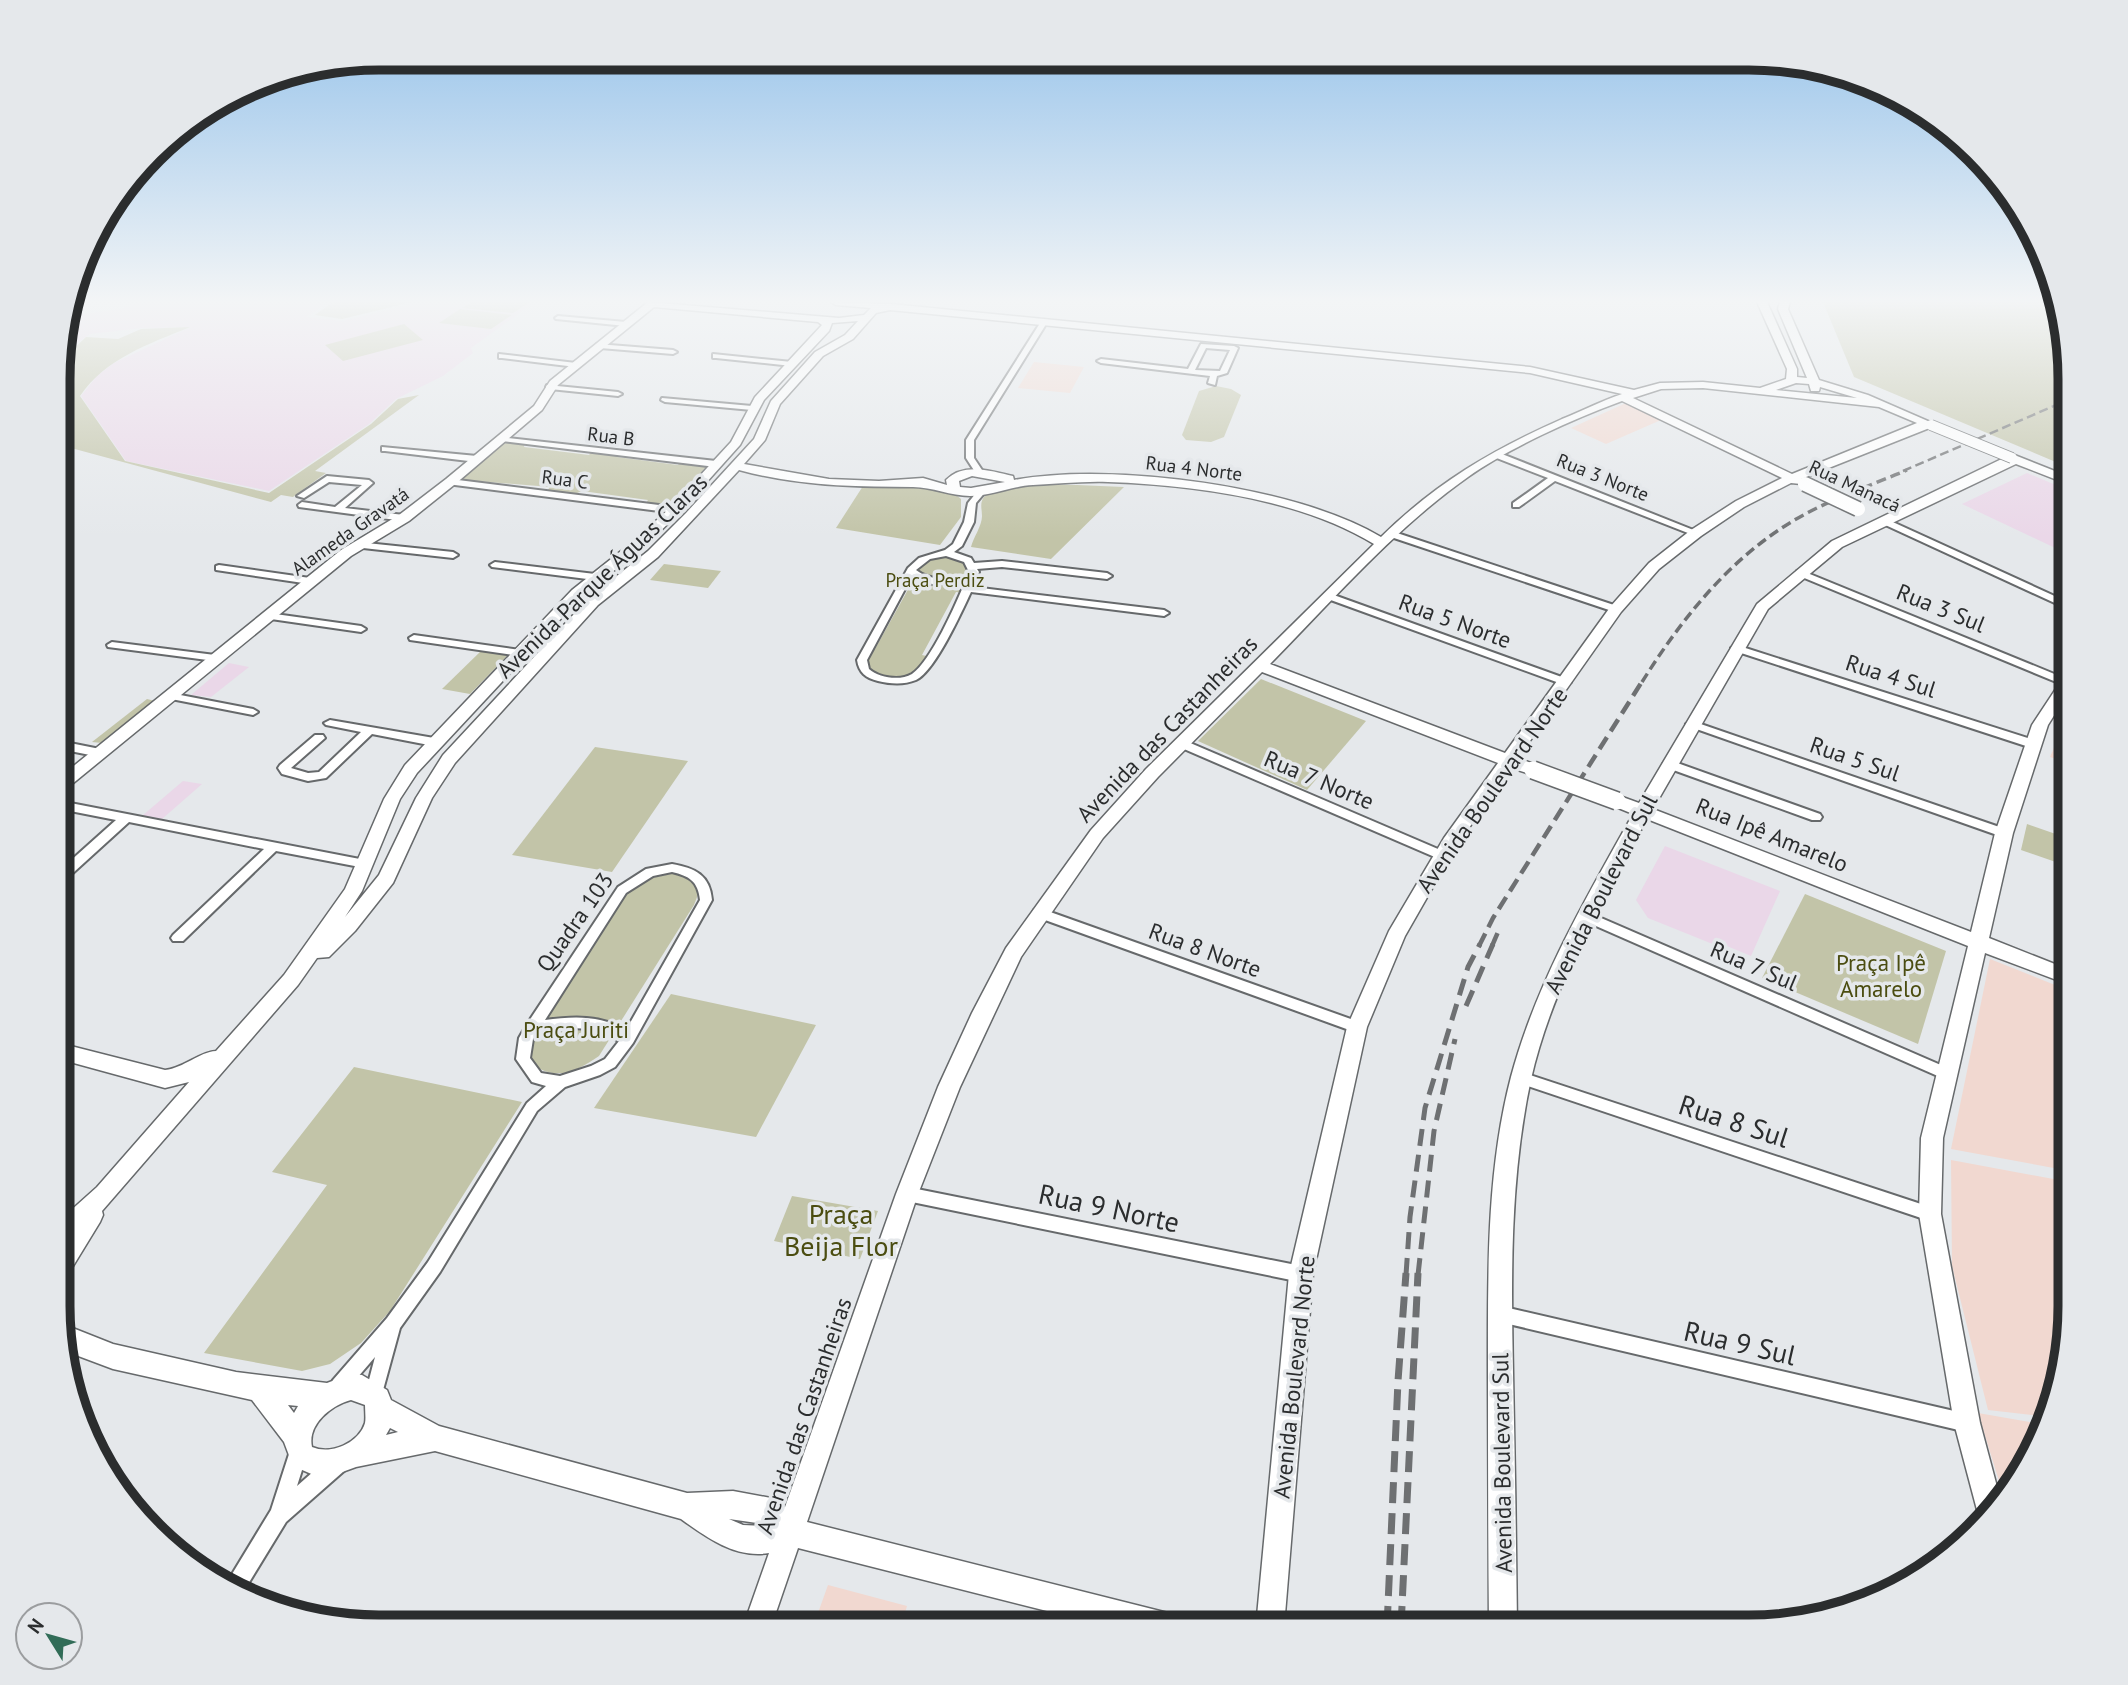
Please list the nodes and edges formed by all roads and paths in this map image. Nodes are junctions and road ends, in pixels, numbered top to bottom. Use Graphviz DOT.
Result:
graph roads {
  1 [pos="1791,380"];
  2 [pos="558,381"];
  3 [pos="776,381"];
  4 [pos="796,381"];
  5 [pos="1006,381"];
  6 [pos="1580,381"];
  7 [pos="1790,381"];
  8 [pos="1814,381"];
  9 [pos="773,384"];
  10 [pos="791,386"];
  11 [pos="550,387"];
  12 [pos="1608,389"];
  13 [pos="1751,390"];
  14 [pos="618,394"];
  15 [pos="1625,397"];
  16 [pos="664,400"];
  17 [pos="1878,404"];
  18 [pos="752,408"];
  19 [pos="1929,424"];
  20 [pos="502,439"];
  21 [pos="384,449"];
  22 [pos="1497,455"];
  23 [pos="970,458"];
  24 [pos="477,459"];
  25 [pos="2014,459"];
  26 [pos="727,468"];
  27 [pos="2058,476"];
  28 [pos="1555,477"];
  29 [pos="1792,478"];
  30 [pos="985,481"];
  31 [pos="450,482"];
  32 [pos="957,483"];
  33 [pos="972,503"];
  34 [pos="1516,505"];
  35 [pos="338,509"];
  36 [pos="675,510"];
  37 [pos="404,518"];
  38 [pos="1884,521"];
  39 [pos="1696,533"];
  40 [pos="1388,536"];
  41 [pos="358,545"];
  42 [pos="959,551"];
  43 [pos="453,555"];
  44 [pos="495,565"];
  45 [pos="973,566"];
  46 [pos="219,568"];
  47 [pos="911,570"];
  48 [pos="1800,573"];
  49 [pos="1107,576"];
  50 [pos="595,577"];
  51 [pos="972,578"];
  52 [pos="310,581"];
  53 [pos="967,589"];
  54 [pos="1331,597"];
  55 [pos="2058,601"];
  56 [pos="1616,609"];
  57 [pos="1164,613"];
  58 [pos="268,615"];
  59 [pos="361,629"];
  60 [pos="414,638"];
  61 [pos="112,645"];
  62 [pos="1736,648"];
  63 [pos="520,653"];
  64 [pos="215,658"];
  65 [pos="1260,666"];
  66 [pos="2058,676"];
  67 [pos="1566,682"];
  68 [pos="170,696"];
  69 [pos="2058,696"];
  70 [pos="471,704"];
  71 [pos="496,707"];
  72 [pos="253,712"];
  73 [pos="330,723"];
  74 [pos="1692,724"];
  75 [pos="370,730"];
  76 [pos="319,738"];
  77 [pos="434,742"];
  78 [pos="1181,743"];
  79 [pos="2033,744"];
  80 [pos="70,747"];
  81 [pos="100,753"];
  82 [pos="1507,761"];
  83 [pos="1669,765"];
  84 [pos="70,778"];
  85 [pos="70,807"];
  86 [pos="1643,811"];
  87 [pos="1816,817"];
  88 [pos="126,818"];
  89 [pos="2004,833"];
  90 [pos="274,846"];
  91 [pos="1441,855"];
  92 [pos="365,864"];
  93 [pos="70,870"];
  94 [pos="1038,913"];
  95 [pos="1585,916"];
  96 [pos="178,938"];
  97 [pos="1977,943"];
  98 [pos="2058,973"];
  99 [pos="291,980"];
  100 [pos="1357,1027"];
  101 [pos="532,1028"];
  102 [pos="242,1037"];
  103 [pos="628,1039"];
  104 [pos="70,1054"];
  105 [pos="1945,1073"];
  106 [pos="1521,1077"];
  107 [pos="537,1078"];
  108 [pos="165,1079"];
  109 [pos="560,1083"];
  110 [pos="532,1107"];
  111 [pos="172,1118"];
  112 [pos="105,1194"];
  113 [pos="907,1194"];
  114 [pos="1930,1214"];
  115 [pos="70,1225"];
  116 [pos="70,1250"];
  117 [pos="1301,1274"];
  118 [pos="1500,1314"];
  119 [pos="393,1324"];
  120 [pos="75,1350"];
  121 [pos="261,1391"];
  122 [pos="330,1394"];
  123 [pos="377,1402"];
  124 [pos="1967,1423"];
  125 [pos="435,1437"];
  126 [pos="299,1444"];
  127 [pos="346,1459"];
  128 [pos="1987,1502"];
  129 [pos="279,1515"];
  130 [pos="790,1532"];
  131 [pos="239,1581"];
  132 [pos="761,1615"];
  133 [pos="1066,1615"];
  134 [pos="1271,1615"];
  135 [pos="1503,1615"];
  1 -- 8 [label="street"];
  2 -- 11 [label="street, Alameda Gravatá"];
  3 -- 9 [label="street, Avenida Parque Águas Claras"];
  4 -- 10 [label="street, Avenida Parque Águas Claras"];
  5 -- 23 [label="street"];
  6 -- 12 [label="street, Rua Manacá"];
  7 -- 13 [label="street, Avenida das Castanheiras"];
  8 -- 17 [label="street"];
  9 -- 10 [label="street"];
  9 -- 18 [label="street, Avenida Parque Águas Claras"];
  10 -- 26 [label="street, Avenida Parque Águas Claras"];
  11 -- 14 [label="street"];
  11 -- 20 [label="street, Alameda Gravatá"];
  12 -- 15 [label="street"];
  12 -- 15 [label="street, Rua Manacá"];
  13 -- 15 [label="street, Avenida das Castanheiras"];
  13 -- 17 [label="street, Avenida das Castanheiras"];
  15 -- 22 [label="street, Avenida das Castanheiras"];
  15 -- 29 [label="street, Rua Manacá"];
  16 -- 18 [label="street"];
  17 -- 19 [label="street"];
  18 -- 26 [label="street, Avenida Parque Águas Claras"];
  19 -- 25 [label="street, bridge"];
  19 -- 29 [label="street, Avenida Boulevard Norte"];
  20 -- 24 [label="street, Alameda Gravatá"];
  20 -- 26 [label="street, Rua B"];
  21 -- 24 [label="street"];
  22 -- 28 [label="street, Rua 3 Norte"];
  22 -- 40 [label="street, Avenida das Castanheiras"];
  23 -- 30 [label="street"];
  23 -- 32 [label="street"];
  24 -- 31 [label="street, Alameda Gravatá"];
  25 -- 27 [label="street"];
  25 -- 38 [label="street, Avenida Boulevard Sul"];
  26 -- 32 [label="street"];
  26 -- 36 [label="street, Avenida Parque Águas Claras"];
  26 -- 71 [label="street, Avenida Parque Águas Claras"];
  28 -- 34 [label="street"];
  28 -- 39 [label="street, Rua 3 Norte"];
  29 -- 38 [label="street, Rua Manacá, bridge"];
  29 -- 39 [label="street, Avenida Boulevard Norte"];
  30 -- 32 [label="street"];
  30 -- 32 [label="street"];
  30 -- 33 [label="street"];
  30 -- 40 [label="street, Rua 4 Norte"];
  31 -- 36 [label="street, Rua C"];
  31 -- 37 [label="street, Alameda Gravatá"];
  32 -- 33 [label="street"];
  33 -- 42 [label="street"];
  35 -- 35 [label="street"];
  35 -- 37 [label="street"];
  36 -- 50 [label="street, Avenida Parque Águas Claras"];
  37 -- 41 [label="street, Alameda Gravatá"];
  38 -- 48 [label="street, Avenida Boulevard Sul"];
  38 -- 55 [label="street, Rua Manacá"];
  39 -- 56 [label="street, Avenida Boulevard Norte"];
  40 -- 54 [label="street, Avenida das Castanheiras"];
  40 -- 56 [label="street, Rua 4 Norte"];
  41 -- 43 [label="street"];
  41 -- 52 [label="street, Alameda Gravatá"];
  42 -- 45 [label="street"];
  42 -- 47 [label="street"];
  44 -- 50 [label="street"];
  45 -- 49 [label="street"];
  45 -- 51 [label="street"];
  46 -- 52 [label="street"];
  47 -- 51 [label="street"];
  47 -- 53 [label="street"];
  48 -- 62 [label="street, Avenida Boulevard Sul"];
  48 -- 66 [label="street, Rua 3 Sul"];
  50 -- 63 [label="street, Avenida Parque Águas Claras"];
  51 -- 53 [label="street"];
  52 -- 58 [label="street, Alameda Gravatá"];
  53 -- 57 [label="street"];
  54 -- 65 [label="street, Avenida das Castanheiras"];
  54 -- 67 [label="street, Rua 5 Norte"];
  56 -- 67 [label="street, Avenida Boulevard Norte"];
  58 -- 59 [label="street"];
  58 -- 64 [label="street, Alameda Gravatá"];
  60 -- 63 [label="street"];
  61 -- 64 [label="street"];
  62 -- 74 [label="street, Avenida Boulevard Sul"];
  62 -- 79 [label="street, Rua 4 Sul"];
  63 -- 70 [label="street, Avenida Parque Águas Claras"];
  64 -- 68 [label="street, Alameda Gravatá"];
  65 -- 78 [label="street, Avenida das Castanheiras"];
  65 -- 82 [label="street, Rua Ipê Amarelo"];
  67 -- 82 [label="street, Avenida Boulevard Norte"];
  68 -- 72 [label="street"];
  68 -- 81 [label="street, Alameda Gravatá"];
  69 -- 79 [label="street"];
  70 -- 71 [label="street"];
  70 -- 77 [label="street, Avenida Parque Águas Claras"];
  71 -- 99 [label="street, Avenida Parque Águas Claras"];
  73 -- 75 [label="street"];
  74 -- 83 [label="street, Avenida Boulevard Sul"];
  74 -- 89 [label="street, Rua 5 Sul"];
  75 -- 76 [label="street"];
  75 -- 77 [label="street"];
  77 -- 92 [label="street, Avenida Parque Águas Claras"];
  78 -- 91 [label="street, Rua 7 Norte"];
  78 -- 94 [label="street, Avenida das Castanheiras"];
  79 -- 89 [label="street"];
  80 -- 81 [label="street"];
  81 -- 84 [label="street, Alameda Gravatá"];
  82 -- 86 [label="street, Rua Ipê Amarelo, bridge"];
  82 -- 91 [label="street, Avenida Boulevard Norte"];
  83 -- 86 [label="street, Avenida Boulevard Sul"];
  83 -- 87 [label="street"];
  85 -- 88 [label="street"];
  86 -- 95 [label="street, Avenida Boulevard Sul"];
  86 -- 97 [label="street, Rua Ipê Amarelo"];
  88 -- 90 [label="street"];
  88 -- 93 [label="street"];
  89 -- 97 [label="street"];
  90 -- 92 [label="street"];
  90 -- 96 [label="street"];
  91 -- 100 [label="street, Avenida Boulevard Norte"];
  92 -- 99 [label="street, Avenida Parque Águas Claras"];
  94 -- 100 [label="street, Rua 8 Norte"];
  94 -- 113 [label="street, Avenida das Castanheiras"];
  95 -- 105 [label="street, Rua 7 Sul"];
  95 -- 106 [label="street, Avenida Boulevard Sul"];
  97 -- 98 [label="street, Rua Ipê Amarelo"];
  97 -- 105 [label="street"];
  99 -- 102 [label="street, Avenida Parque Águas Claras"];
  100 -- 117 [label="street, Avenida Boulevard Norte"];
  101 -- 103 [label="street"];
  101 -- 103 [label="street, Quadra 103"];
  101 -- 107 [label="street, Quadra 103"];
  102 -- 108 [label="street"];
  102 -- 111 [label="street, Avenida Parque Águas Claras"];
  103 -- 109 [label="street, Quadra 103"];
  104 -- 108 [label="street"];
  105 -- 114 [label="street"];
  106 -- 114 [label="street, Rua 8 Sul"];
  106 -- 118 [label="street, Avenida Boulevard Sul"];
  107 -- 109 [label="street"];
  107 -- 110 [label="street, Quadra 103"];
  108 -- 111 [label="street"];
  109 -- 110 [label="street, Quadra 103"];
  110 -- 119 [label="street, Quadra 103"];
  111 -- 112 [label="street, Avenida Parque Águas Claras"];
  112 -- 115 [label="street, Avenida Parque Águas Claras"];
  112 -- 116 [label="street, Avenida Parque Águas Claras"];
  113 -- 117 [label="street, Rua 9 Norte"];
  113 -- 130 [label="street, Avenida das Castanheiras"];
  114 -- 124 [label="street"];
  117 -- 134 [label="street, Avenida Boulevard Norte"];
  118 -- 124 [label="street, Rua 9 Sul"];
  118 -- 135 [label="street, Avenida Boulevard Sul"];
  119 -- 122 [label="street, Quadra 103"];
  119 -- 123 [label="street, Quadra 103"];
  120 -- 121 [label="street"];
  121 -- 122 [label="street"];
  121 -- 126 [label="street"];
  122 -- 123 [label="street"];
  122 -- 126 [label="street"];
  123 -- 125 [label="street"];
  123 -- 127 [label="street"];
  124 -- 128 [label="street"];
  125 -- 127 [label="street"];
  125 -- 130 [label="street"];
  126 -- 127 [label="street"];
  126 -- 129 [label="street"];
  127 -- 129 [label="street"];
  129 -- 131 [label="street"];
  130 -- 132 [label="street, Avenida das Castanheiras"];
  130 -- 133 [label="street"];
}
